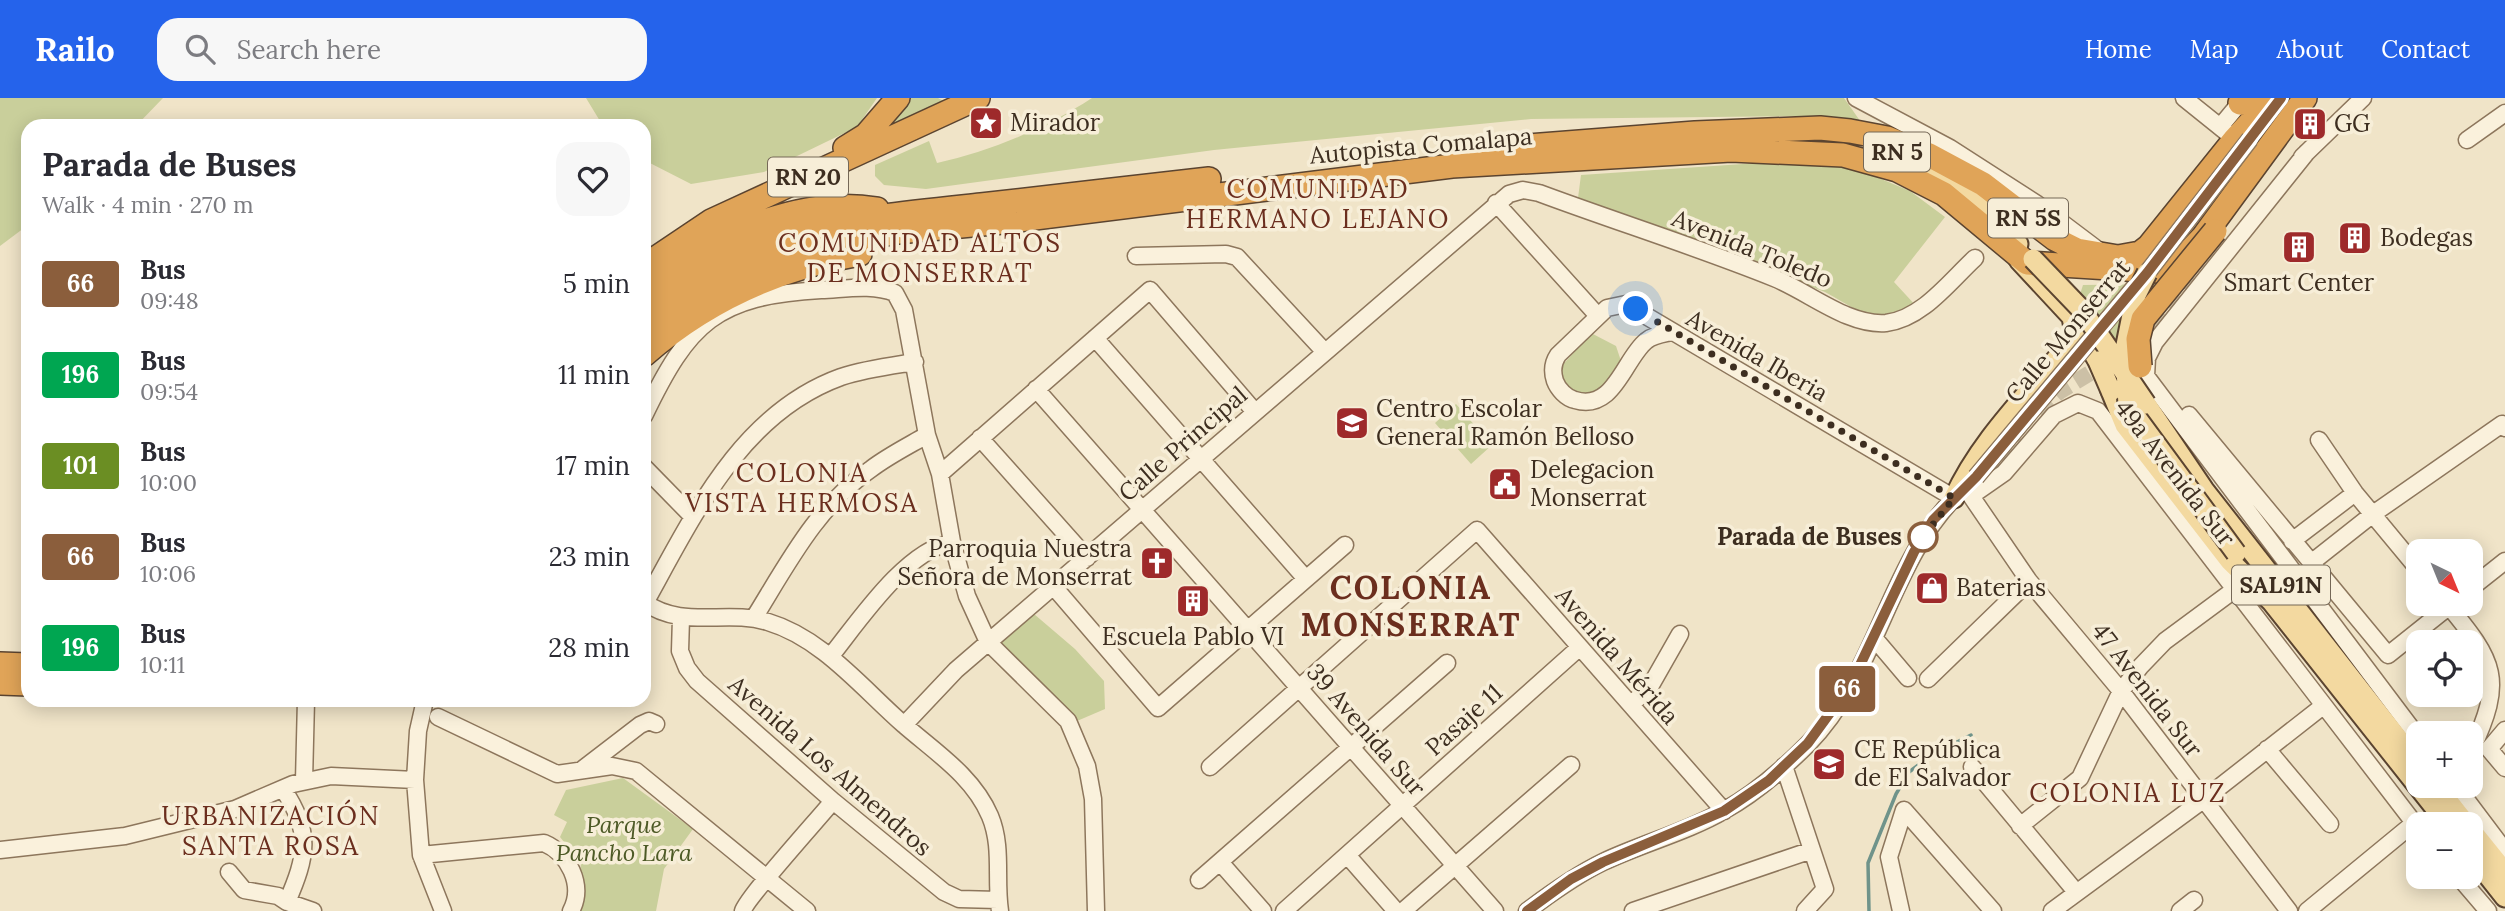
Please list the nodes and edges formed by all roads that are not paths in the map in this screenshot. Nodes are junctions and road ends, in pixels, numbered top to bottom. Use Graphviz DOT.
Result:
graph roads {
  1 [pos="898,98"];
  2 [pos="978,98"];
  3 [pos="1856,98"];
  4 [pos="2184,98"];
  5 [pos="2266,98"];
  6 [pos="2273,98"];
  7 [pos="2281,98"];
  8 [pos="2305,98"];
  9 [pos="2363,98"];
  10 [pos="2242,101"];
  11 [pos="2505,113"];
  12 [pos="2283,126"];
  13 [pos="1723,132"];
  14 [pos="2235,135"];
  15 [pos="2468,140"];
  16 [pos="2307,152"];
  17 [pos="2249,173"];
  18 [pos="1496,202"];
  19 [pos="904,213"];
  20 [pos="1003,222"];
  21 [pos="651,248"];
  22 [pos="1136,256"];
  23 [pos="2107,256"];
  24 [pos="1975,258"];
  25 [pos="2026,260"];
  26 [pos="651,261"];
  27 [pos="2198,267"];
  28 [pos="2147,273"];
  29 [pos="651,282"];
  30 [pos="651,302"];
  31 [pos="1598,316"];
  32 [pos="2072,317"];
  33 [pos="651,326"];
  34 [pos="1672,332"];
  35 [pos="1095,338"];
  36 [pos="651,350"];
  37 [pos="1324,351"];
  38 [pos="2102,352"];
  39 [pos="915,362"];
  40 [pos="2143,371"];
  41 [pos="1036,389"];
  42 [pos="2110,391"];
  43 [pos="651,402"];
  44 [pos="2146,404"];
  45 [pos="1255,412"];
  46 [pos="2189,415"];
  47 [pos="2505,428"];
  48 [pos="927,435"];
  49 [pos="980,438"];
  50 [pos="2319,440"];
  51 [pos="1201,459"];
  52 [pos="2001,460"];
  53 [pos="651,474"];
  54 [pos="940,474"];
  55 [pos="2355,494"];
  56 [pos="1962,497"];
  57 [pos="1143,510"];
  58 [pos="2373,514"];
  59 [pos="693,517"];
  60 [pos="2292,541"];
  61 [pos="952,542"];
  62 [pos="1345,545"];
  63 [pos="2406,554"];
  64 [pos="1087,558"];
  65 [pos="2505,561"];
  66 [pos="2311,563"];
  67 [pos="2483,578"];
  68 [pos="1306,579"];
  69 [pos="2029,581"];
  70 [pos="1054,587"];
  71 [pos="651,590"];
  72 [pos="2234,590"];
  73 [pos="2272,602"];
  74 [pos="651,606"];
  75 [pos="2436,616"];
  76 [pos="2458,616"];
  77 [pos="681,618"];
  78 [pos="754,618"];
  79 [pos="1248,629"];
  80 [pos="1680,634"];
  81 [pos="1875,639"];
  82 [pos="988,642"];
  83 [pos="1580,647"];
  84 [pos="830,657"];
  85 [pos="1447,663"];
  86 [pos="0,664"];
  87 [pos="21,665"];
  88 [pos="1908,678"];
  89 [pos="1928,679"];
  90 [pos="0,683"];
  91 [pos="21,684"];
  92 [pos="1300,687"];
  93 [pos="2121,691"];
  94 [pos="1631,705"];
  95 [pos="2323,706"];
  96 [pos="306,707"];
  97 [pos="432,707"];
  98 [pos="437,707"];
  99 [pos="2406,721"];
  100 [pos="656,724"];
  101 [pos="904,725"];
  102 [pos="2505,730"];
  103 [pos="628,733"];
  104 [pos="2483,734"];
  105 [pos="1352,746"];
  106 [pos="2267,749"];
  107 [pos="2406,749"];
  108 [pos="1571,765"];
  109 [pos="1784,766"];
  110 [pos="1210,767"];
  111 [pos="1972,767"];
  112 [pos="629,768"];
  113 [pos="2505,768"];
  114 [pos="581,771"];
  115 [pos="415,780"];
  116 [pos="304,781"];
  117 [pos="283,789"];
  118 [pos="2445,798"];
  119 [pos="2469,798"];
  120 [pos="2203,800"];
  121 [pos="833,801"];
  122 [pos="1402,806"];
  123 [pos="1724,811"];
  124 [pos="2406,812"];
  125 [pos="2438,812"];
  126 [pos="2457,812"];
  127 [pos="2330,824"];
  128 [pos="2020,826"];
  129 [pos="2406,833"];
  130 [pos="2483,845"];
  131 [pos="0,850"];
  132 [pos="1812,850"];
  133 [pos="2505,851"];
  134 [pos="421,855"];
  135 [pos="1347,855"];
  136 [pos="1220,862"];
  137 [pos="1454,866"];
  138 [pos="2483,869"];
  139 [pos="229,872"];
  140 [pos="2505,873"];
  141 [pos="769,879"];
  142 [pos="1199,880"];
  143 [pos="2469,889"];
  144 [pos="2076,892"];
  145 [pos="2505,897"];
  146 [pos="2194,900"];
  147 [pos="287,902"];
  148 [pos="999,905"];
  149 [pos="313,911"];
  150 [pos="443,911"];
  151 [pos="571,911"];
  152 [pos="743,911"];
  153 [pos="807,911"];
  154 [pos="1097,911"];
  155 [pos="1263,911"];
  156 [pos="1284,911"];
  157 [pos="1396,911"];
  158 [pos="1403,911"];
  159 [pos="1495,911"];
  160 [pos="1527,911"];
  161 [pos="1633,911"];
  162 [pos="1805,911"];
  163 [pos="1901,911"];
  164 [pos="1993,911"];
  165 [pos="2052,911"];
  166 [pos="2179,911"];
  167 [pos="2288,911"];
  168 [pos="2307,911"];
  169 [pos="2488,911"];
  1 -- 21 [label="highway, RN 20"];
  2 -- 26 [label="highway, RN 20"];
  3 -- 23 [label="street"];
  4 -- 14 [label="street"];
  5 -- 10 [label="highway"];
  6 -- 14 [label="highway, RN 5S"];
  7 -- 14 [label="street, Calle Monserrat"];
  8 -- 12 [label="highway"];
  9 -- 16 [label="street"];
  10 -- 14 [label="street"];
  11 -- 15 [label="street"];
  12 -- 17 [label="highway"];
  12 -- 27 [label="highway"];
  13 -- 19 [label="highway, Autopista Comalapa / RN 5"];
  13 -- 23 [label="highway, RN 5S"];
  13 -- 25 [label="main road, RN 5"];
  14 -- 23 [label="highway, RN 5S"];
  14 -- 28 [label="street, Calle Monserrat, bridge"];
  16 -- 27 [label="street"];
  16 -- 40 [label="street"];
  17 -- 25 [label="highway"];
  17 -- 40 [label="highway, bridge"];
  18 -- 24 [label="street, Avenida Toledo"];
  18 -- 31 [label="street"];
  18 -- 37 [label="street, Calle Principal"];
  19 -- 29 [label="highway"];
  19 -- 30 [label="highway, Autopista Comalapa / RN 5"];
  20 -- 25 [label="highway, Autopista Comalapa / RN 5"];
  20 -- 33 [label="highway, Autopista Comalapa / RN 5"];
  20 -- 36 [label="highway"];
  22 -- 37 [label="street"];
  25 -- 32 [label="main road, 49a Avenida Sur / RN 5"];
  25 -- 38 [label="main road, RN 5, bridge"];
  28 -- 56 [label="street, Calle Monserrat, bridge"];
  28 -- 73 [label="main road, bridge"];
  31 -- 34 [label="street, Avenida Iberia"];
  31 -- 34 [label="street"];
  32 -- 38 [label="main road, 49a Avenida Sur / RN 5"];
  32 -- 56 [label="main road"];
  34 -- 56 [label="street, Avenida Iberia"];
  35 -- 41 [label="street"];
  35 -- 45 [label="street"];
  35 -- 51 [label="street"];
  37 -- 45 [label="street, Calle Principal"];
  38 -- 42 [label="main road, 49a Avenida Sur / RN 5, bridge"];
  38 -- 44 [label="main road, 49a Avenida Sur / RN 5, bridge"];
  39 -- 43 [label="street"];
  39 -- 48 [label="street"];
  39 -- 59 [label="street"];
  40 -- 99 [label="street, 49a Avenida Sur"];
  41 -- 49 [label="street"];
  41 -- 57 [label="street, 39 Avenida Sur"];
  42 -- 73 [label="main road, 49a Avenida Sur / SAL91N"];
  44 -- 107 [label="main road, 49a Avenida Sur / SAL91N"];
  45 -- 51 [label="street, Calle Principal"];
  46 -- 60 [label="street"];
  47 -- 58 [label="street"];
  48 -- 54 [label="street"];
  48 -- 78 [label="street"];
  49 -- 54 [label="street"];
  49 -- 64 [label="street"];
  50 -- 55 [label="street"];
  51 -- 57 [label="street, Calle Principal"];
  51 -- 68 [label="street"];
  52 -- 56 [label="street, Calle Monserrat"];
  53 -- 59 [label="street"];
  54 -- 61 [label="street"];
  55 -- 58 [label="street"];
  55 -- 60 [label="street"];
  56 -- 69 [label="street, 47 Avenida Sur"];
  56 -- 72 [label="street, 49a Avenida Sur"];
  56 -- 81 [label="street, Calle Monserrat"];
  57 -- 64 [label="street, Calle Principal"];
  57 -- 79 [label="street, 39 Avenida Sur"];
  58 -- 63 [label="street"];
  58 -- 66 [label="street"];
  59 -- 71 [label="street"];
  60 -- 66 [label="street"];
  61 -- 82 [label="street"];
  61 -- 84 [label="street"];
  62 -- 68 [label="street"];
  64 -- 70 [label="street, Calle Principal"];
  65 -- 67 [label="street"];
  66 -- 75 [label="street"];
  68 -- 79 [label="street"];
  69 -- 89 [label="street"];
  69 -- 93 [label="street, 47 Avenida Sur"];
  70 -- 79 [label="street"];
  70 -- 82 [label="street, Calle Principal"];
  72 -- 93 [label="street"];
  72 -- 95 [label="street, 49a Avenida Sur"];
  73 -- 125 [label="main road, 49a Avenida Sur / SAL91N"];
  74 -- 77 [label="street"];
  76 -- 104 [label="street"];
  77 -- 78 [label="street"];
  77 -- 121 [label="street, Avenida Los Almendros"];
  78 -- 84 [label="street"];
  79 -- 92 [label="street, 39 Avenida Sur"];
  80 -- 94 [label="street"];
  81 -- 88 [label="street"];
  81 -- 109 [label="street, Calle Monserrat"];
  82 -- 101 [label="street, Calle Principal"];
  82 -- 154 [label="street"];
  83 -- 92 [label="street, Avenida Mérida"];
  83 -- 94 [label="street, Avenida Mérida"];
  83 -- 122 [label="street, Pasaje 11"];
  84 -- 101 [label="street"];
  85 -- 105 [label="street"];
  86 -- 87 [label="highway"];
  90 -- 91 [label="highway"];
  92 -- 105 [label="street, 39 Avenida Sur"];
  92 -- 110 [label="street"];
  93 -- 120 [label="street, 47 Avenida Sur"];
  93 -- 128 [label="street"];
  94 -- 123 [label="street, Avenida Mérida"];
  95 -- 106 [label="street"];
  95 -- 124 [label="street, 49a Avenida Sur"];
  96 -- 116 [label="street"];
  97 -- 115 [label="street"];
  98 -- 114 [label="street"];
  100 -- 103 [label="street"];
  101 -- 148 [label="street"];
  102 -- 113 [label="street"];
  103 -- 112 [label="street"];
  103 -- 114 [label="street"];
  105 -- 122 [label="street, 39 Avenida Sur"];
  105 -- 136 [label="street"];
  106 -- 120 [label="street"];
  106 -- 127 [label="street"];
  108 -- 137 [label="street"];
  109 -- 123 [label="street, Calle Monserrat"];
  109 -- 132 [label="street"];
  111 -- 128 [label="street"];
  112 -- 114 [label="street"];
  112 -- 141 [label="street"];
  115 -- 116 [label="street"];
  115 -- 134 [label="street"];
  116 -- 117 [label="street"];
  117 -- 131 [label="street"];
  117 -- 147 [label="street"];
  118 -- 126 [label="main road"];
  119 -- 133 [label="street"];
  120 -- 144 [label="street"];
  120 -- 167 [label="street, 47 Avenida Sur"];
  121 -- 141 [label="street"];
  121 -- 148 [label="street, Avenida Los Almendros"];
  122 -- 135 [label="street, Pasaje 11"];
  122 -- 137 [label="street, 39 Avenida Sur"];
  123 -- 160 [label="street, Calle Monserrat"];
  128 -- 144 [label="street"];
  129 -- 168 [label="street"];
  130 -- 140 [label="main road"];
  132 -- 161 [label="street"];
  132 -- 162 [label="street"];
  134 -- 150 [label="street"];
  134 -- 151 [label="street"];
  135 -- 156 [label="street, Pasaje 11"];
  135 -- 157 [label="street"];
  136 -- 142 [label="street"];
  136 -- 155 [label="street"];
  137 -- 158 [label="street"];
  137 -- 159 [label="street, 39 Avenida Sur"];
  138 -- 145 [label="main road"];
  139 -- 147 [label="street"];
  141 -- 152 [label="street"];
  141 -- 153 [label="street"];
  143 -- 169 [label="street"];
  144 -- 165 [label="street"];
  146 -- 166 [label="street"];
  147 -- 149 [label="street"];
  163 -- 164 [label="street"];
}
